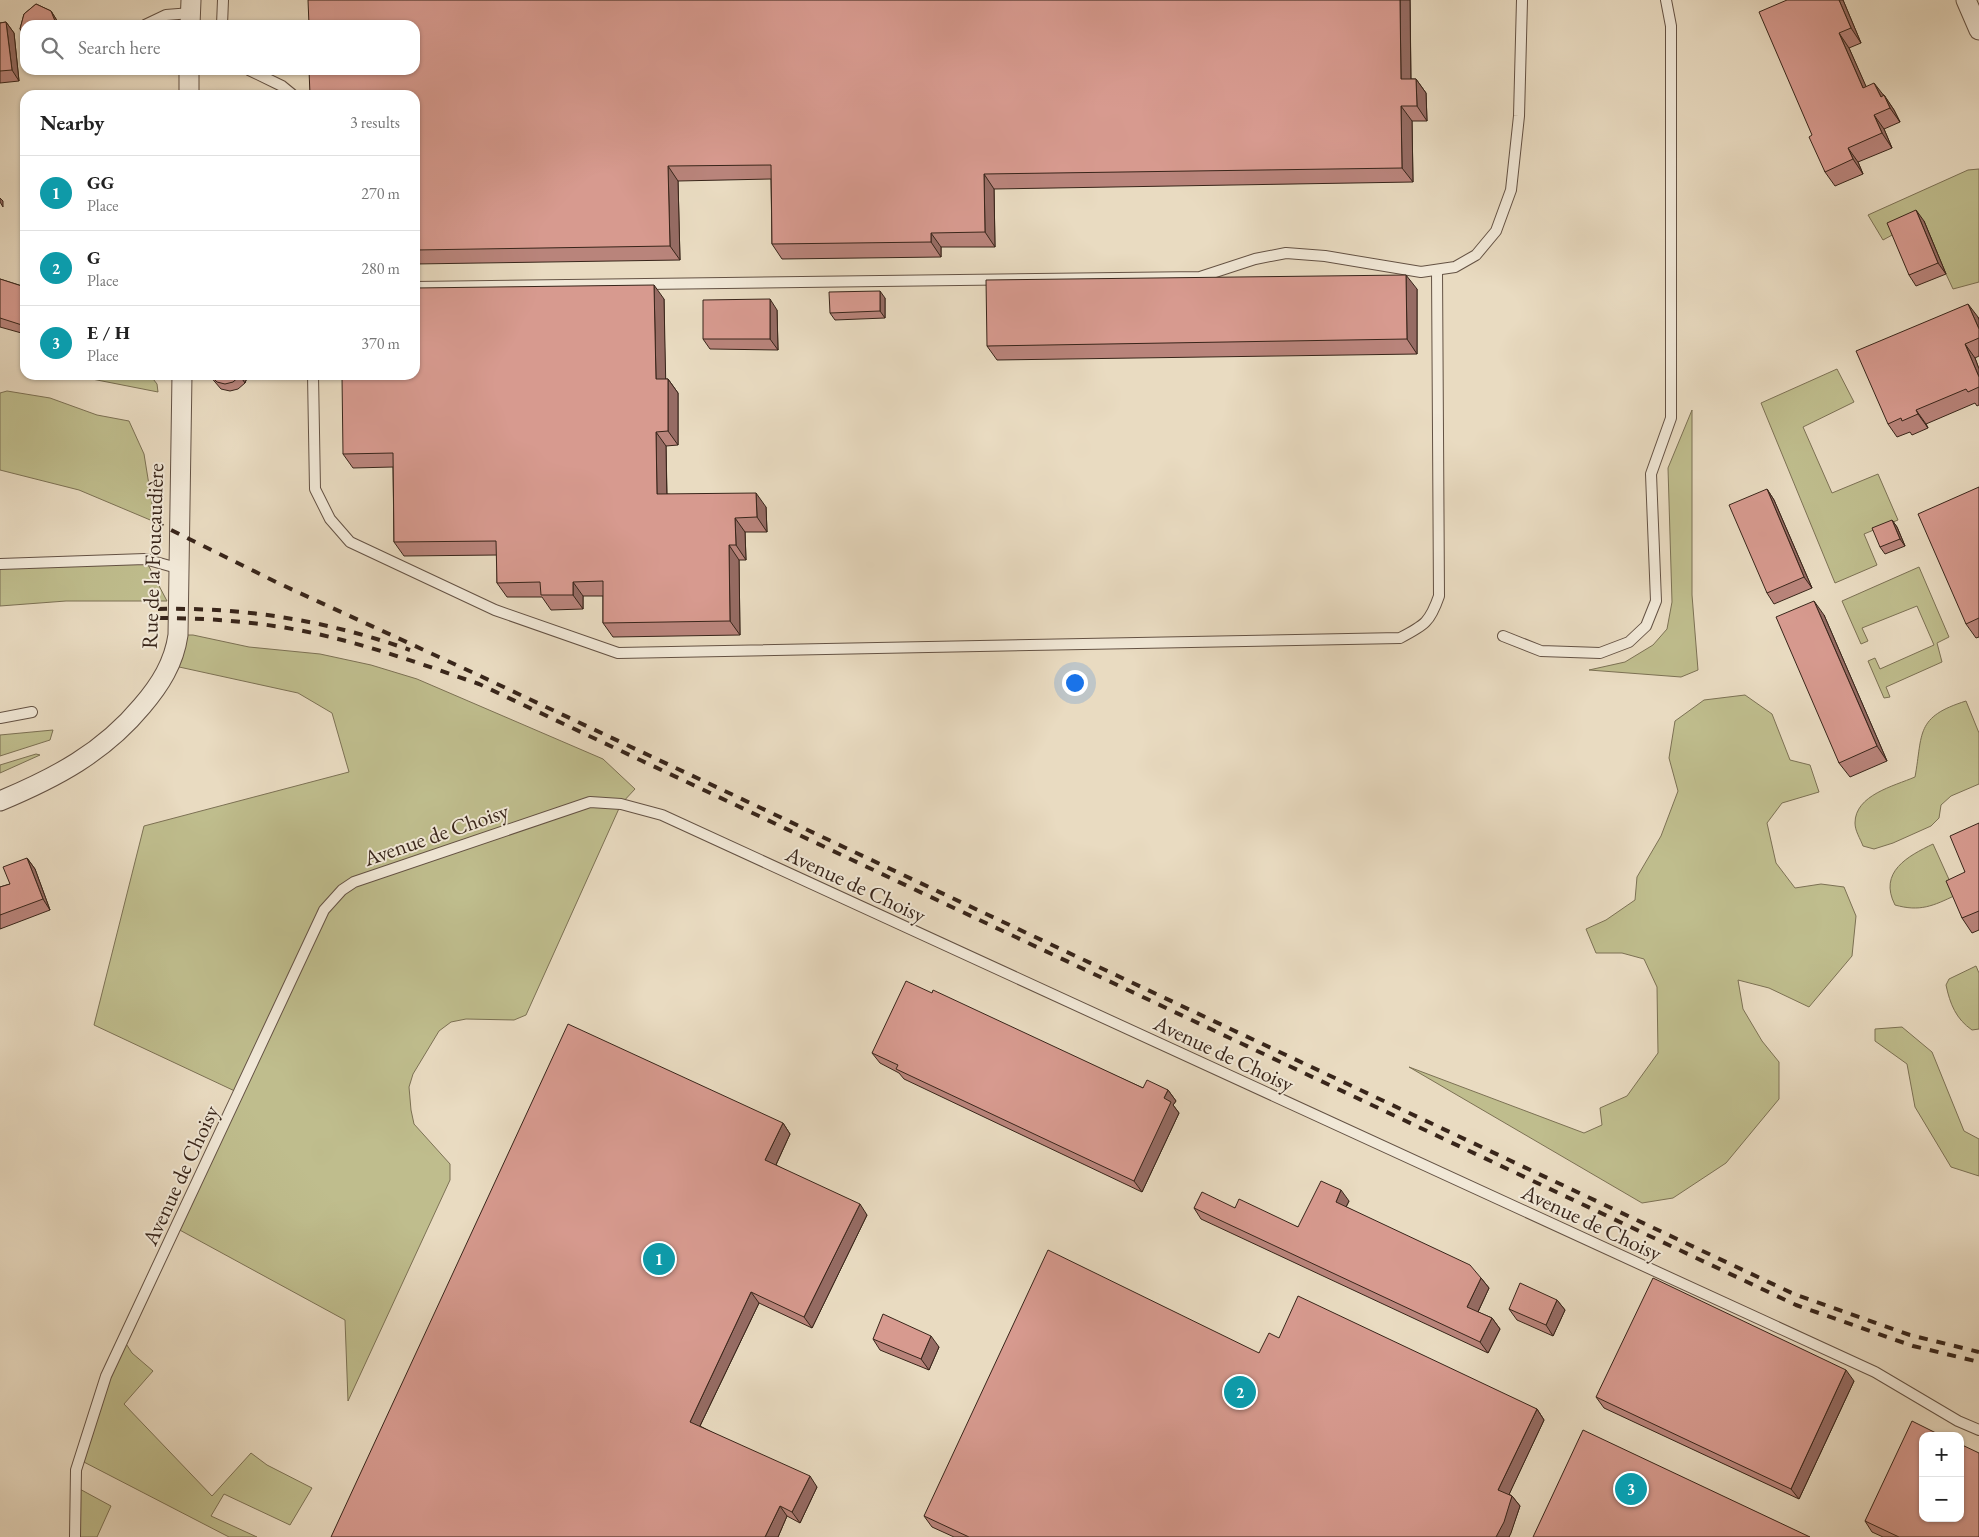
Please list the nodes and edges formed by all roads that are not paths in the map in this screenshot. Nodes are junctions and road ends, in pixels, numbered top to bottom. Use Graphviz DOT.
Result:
graph roads {
  1 [pos="223,0"];
  2 [pos="1522,0"];
  3 [pos="1666,0"];
  4 [pos="1966,0"];
  5 [pos="191,13"];
  6 [pos="166,15"];
  7 [pos="156,20"];
  8 [pos="162,20"];
  9 [pos="222,20"];
  10 [pos="1979,30"];
  11 [pos="189,75"];
  12 [pos="259,75"];
  13 [pos="189,90"];
  14 [pos="287,90"];
  15 [pos="1437,270"];
  16 [pos="420,287"];
  17 [pos="182,380"];
  18 [pos="313,380"];
  19 [pos="0,564"];
  20 [pos="177,568"];
  21 [pos="1504,636"];
  22 [pos="32,712"];
  23 [pos="0,718"];
  24 [pos="0,801"];
  25 [pos="1979,1430"];
  26 [pos="75,1537"];
  1 -- 9 [label="lane"];
  2 -- 15 [label="lane"];
  3 -- 21 [label="lane"];
  4 -- 10 [label="street"];
  5 -- 6 [label="lane"];
  6 -- 7 [label="lane"];
  6 -- 8 [label="lane"];
  11 -- 13 [label="street"];
  12 -- 14 [label="lane"];
  15 -- 16 [label="lane"];
  15 -- 18 [label="lane"];
  17 -- 20 [label="street, Rue de la Foucaudière"];
  19 -- 20 [label="lane"];
  20 -- 24 [label="street, Rue de la Foucaudière"];
  22 -- 23 [label="lane"];
  25 -- 26 [label="lane, Avenue de Choisy"];
}
